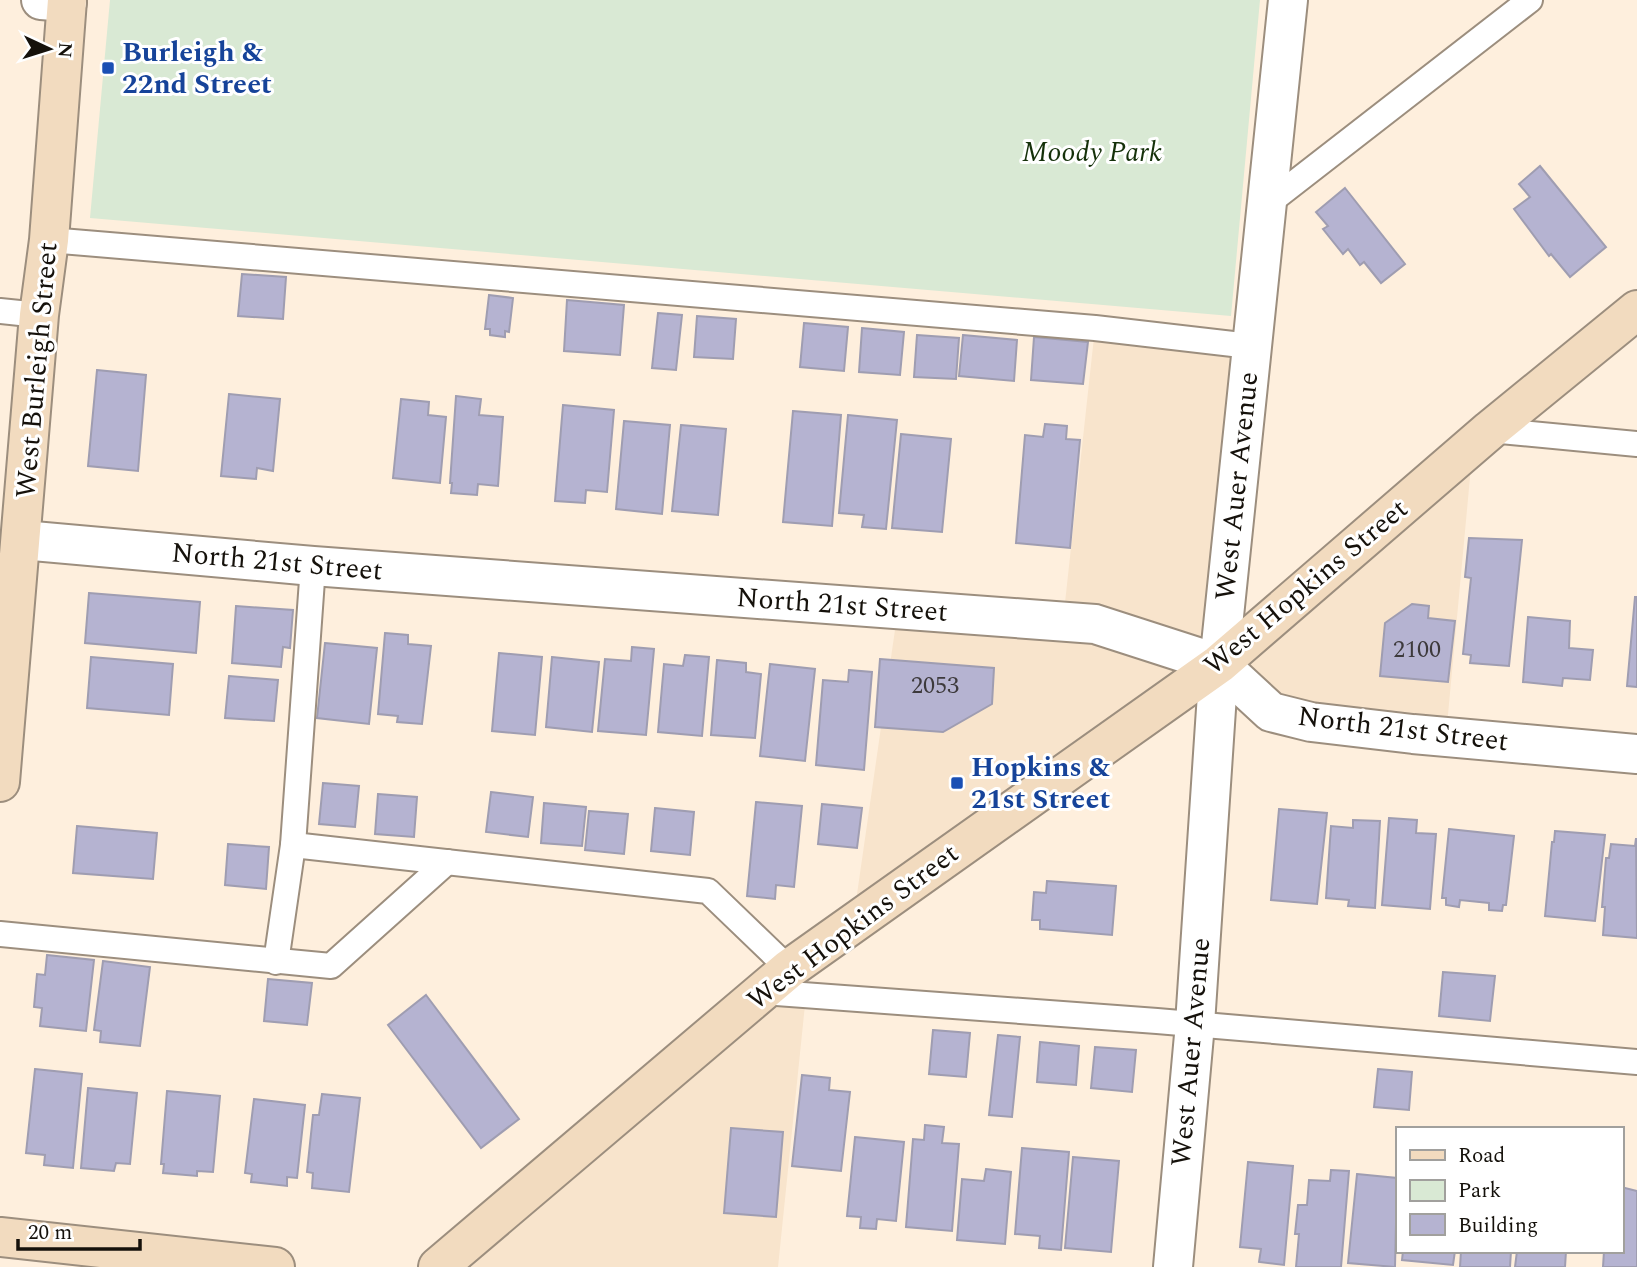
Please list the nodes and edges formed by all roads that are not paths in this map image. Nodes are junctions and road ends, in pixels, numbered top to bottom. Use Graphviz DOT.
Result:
graph roads {
  1 [pos="1288,0"];
  2 [pos="1530,0"];
  3 [pos="58,1"];
  4 [pos="1266,205"];
  5 [pos="49,240"];
  6 [pos="1637,310"];
  7 [pos="0,311"];
  8 [pos="39,315"];
  9 [pos="1250,346"];
  10 [pos="1490,430"];
  11 [pos="1637,444"];
  12 [pos="22,540"];
  13 [pos="313,566"];
  14 [pos="7,635"];
  15 [pos="1219,664"];
  16 [pos="1637,754"];
  17 [pos="0,782"];
  18 [pos="293,845"];
  19 [pos="447,862"];
  20 [pos="0,934"];
  21 [pos="276,962"];
  22 [pos="775,980"];
  23 [pos="1195,1024"];
  24 [pos="1637,1062"];
  25 [pos="0,1237"];
  26 [pos="68,1256"];
  27 [pos="188,1262"];
  28 [pos="275,1267"];
  29 [pos="438,1267"];
  30 [pos="1173,1267"];
  1 -- 4 [label="street, West Auer Avenue"];
  2 -- 4 [label="lane"];
  3 -- 5 [label="main road, West Burleigh Street"];
  4 -- 9 [label="street, West Auer Avenue"];
  5 -- 8 [label="main road, West Burleigh Street"];
  5 -- 9 [label="lane"];
  6 -- 10 [label="main road, West Hopkins Street"];
  7 -- 8 [label="lane"];
  8 -- 12 [label="main road, West Burleigh Street"];
  9 -- 15 [label="street, West Auer Avenue"];
  10 -- 11 [label="lane"];
  10 -- 15 [label="main road, West Hopkins Street"];
  12 -- 13 [label="street, North 21st Street"];
  12 -- 14 [label="main road, West Burleigh Street"];
  13 -- 15 [label="street, North 21st Street"];
  13 -- 18 [label="lane"];
  14 -- 17 [label="main road, West Burleigh Street"];
  15 -- 16 [label="street, North 21st Street"];
  15 -- 22 [label="main road, West Hopkins Street"];
  15 -- 23 [label="street, West Auer Avenue"];
  18 -- 19 [label="lane"];
  18 -- 21 [label="lane"];
  19 -- 21 [label="lane"];
  19 -- 22 [label="lane"];
  20 -- 21 [label="lane"];
  22 -- 23 [label="lane"];
  22 -- 29 [label="main road, West Hopkins Street"];
  23 -- 24 [label="lane"];
  23 -- 30 [label="street, West Auer Avenue"];
  25 -- 26 [label="main road"];
  26 -- 27 [label="main road"];
  27 -- 28 [label="main road"];
}
